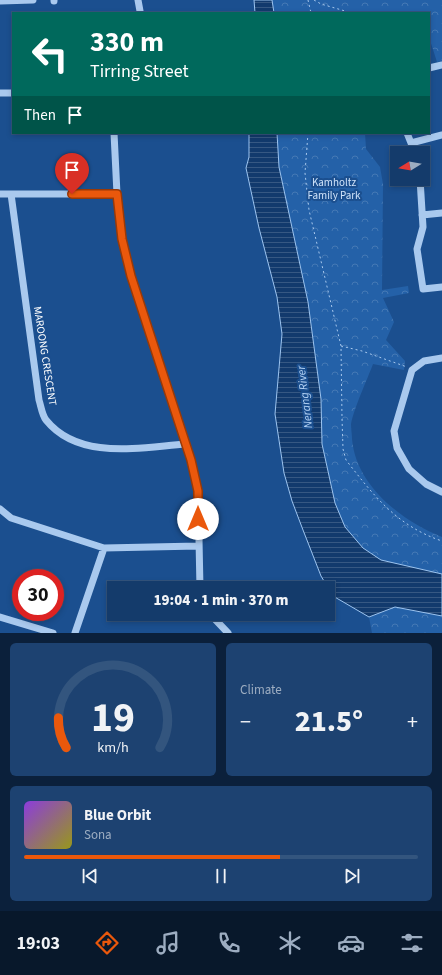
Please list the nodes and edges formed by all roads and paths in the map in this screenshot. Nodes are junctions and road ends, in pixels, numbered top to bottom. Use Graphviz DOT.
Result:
graph roads {
  1 [pos="33,0"];
  2 [pos="138,0"];
  3 [pos="308,0"];
  4 [pos="314,0"];
  5 [pos="0,1"];
  6 [pos="140,11"];
  7 [pos="311,12"];
  8 [pos="349,12"];
  9 [pos="442,65"];
  10 [pos="430,68"];
  11 [pos="0,93"];
  12 [pos="12,93"];
  13 [pos="114,134"];
  14 [pos="308,134"];
  15 [pos="408,134"];
  16 [pos="442,135"];
  17 [pos="412,143"];
  18 [pos="413,146"];
  19 [pos="420,186"];
  20 [pos="0,194"];
  21 [pos="11,194"];
  22 [pos="117,194"];
  23 [pos="442,213"];
  24 [pos="422,215"];
  25 [pos="442,287"];
  26 [pos="341,346"];
  27 [pos="442,358"];
  28 [pos="412,370"];
  29 [pos="186,444"];
  30 [pos="442,492"];
  31 [pos="0,509"];
  32 [pos="442,541"];
  33 [pos="198,546"];
  34 [pos="104,548"];
  35 [pos="200,581"];
  36 [pos="0,617"];
  37 [pos="217,621"];
  38 [pos="53,633"];
  39 [pos="76,633"];
  40 [pos="228,633"];
  1 -- 5 [label="street"];
  2 -- 6 [label="street"];
  3 -- 7 [label="path"];
  4 -- 8 [label="path"];
  9 -- 10 [label="street"];
  11 -- 12 [label="street"];
  13 -- 22 [label="street"];
  14 -- 26 [label="path"];
  15 -- 17 [label="street"];
  16 -- 17 [label="street"];
  17 -- 18 [label="street"];
  19 -- 24 [label="street"];
  20 -- 21 [label="street"];
  21 -- 22 [label="street"];
  21 -- 29 [label="street, MAROONG CRESCENT"];
  22 -- 29 [label="street"];
  23 -- 24 [label="street"];
  24 -- 25 [label="street"];
  26 -- 28 [label="path"];
  26 -- 32 [label="path"];
  27 -- 28 [label="street"];
  28 -- 30 [label="street"];
  29 -- 33 [label="street"];
  31 -- 34 [label="street"];
  33 -- 34 [label="street"];
  33 -- 35 [label="street"];
  34 -- 39 [label="street"];
  36 -- 38 [label="street"];
  37 -- 40 [label="street"];
}
